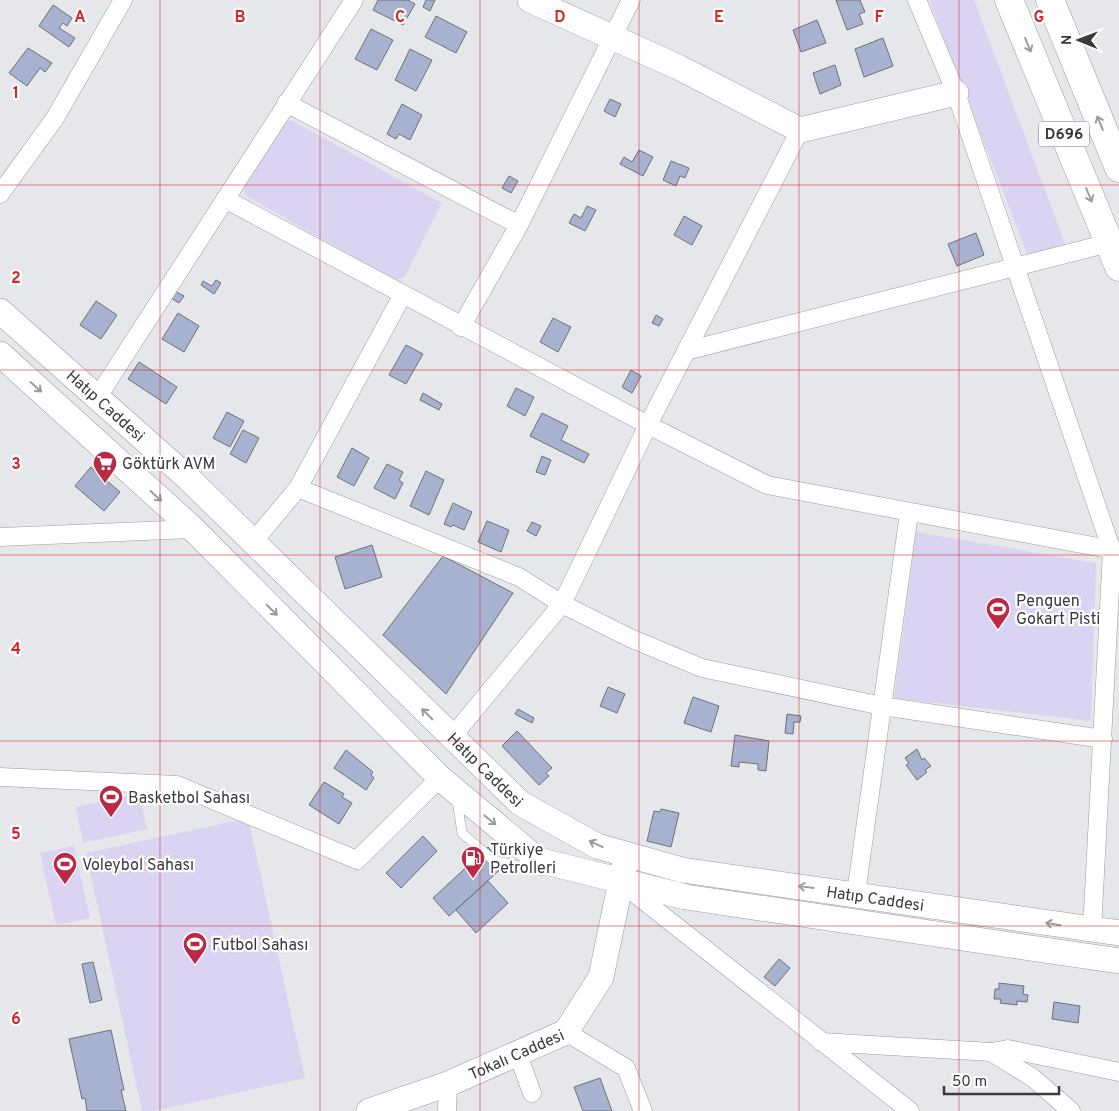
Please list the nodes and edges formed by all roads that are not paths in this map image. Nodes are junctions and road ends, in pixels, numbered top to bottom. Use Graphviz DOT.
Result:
graph roads {
  1 [pos="122,0"];
  2 [pos="354,0"];
  3 [pos="530,0"];
  4 [pos="631,0"];
  5 [pos="917,0"];
  6 [pos="1009,0"];
  7 [pos="1050,0"];
  8 [pos="611,37"];
  9 [pos="956,93"];
  10 [pos="286,104"];
  11 [pos="800,130"];
  12 [pos="1119,168"];
  13 [pos="0,194"];
  14 [pos="225,199"];
  15 [pos="519,225"];
  16 [pos="1114,255"];
  17 [pos="1016,267"];
  18 [pos="402,296"];
  19 [pos="0,311"];
  20 [pos="461,327"];
  21 [pos="686,352"];
  22 [pos="0,354"];
  23 [pos="97,398"];
  24 [pos="648,425"];
  25 [pos="298,488"];
  26 [pos="909,513"];
  27 [pos="193,530"];
  28 [pos="0,536"];
  29 [pos="253,542"];
  30 [pos="1116,551"];
  31 [pos="562,604"];
  32 [pos="882,706"];
  33 [pos="451,738"];
  34 [pos="1103,739"];
  35 [pos="0,777"];
  36 [pos="448,785"];
  37 [pos="627,856"];
  38 [pos="620,882"];
  39 [pos="856,894"];
  40 [pos="1092,930"];
  41 [pos="1119,933"];
  42 [pos="1119,961"];
  43 [pos="566,1032"];
  44 [pos="821,1042"];
  45 [pos="517,1052"];
  46 [pos="991,1052"];
  47 [pos="1119,1072"];
  48 [pos="448,1084"];
  49 [pos="532,1093"];
  50 [pos="369,1111"];
  51 [pos="448,1111"];
  52 [pos="643,1111"];
  53 [pos="910,1111"];
  54 [pos="1071,1111"];
  1 -- 13 [label="street"];
  2 -- 10 [label="street"];
  3 -- 8 [label="main road"];
  4 -- 8 [label="street"];
  5 -- 9 [label="street"];
  6 -- 16 [label="highway, D696, one-way"];
  12 -- 7 [label="highway, D696, one-way"];
  8 -- 11 [label="main road"];
  8 -- 15 [label="street"];
  9 -- 11 [label="main road"];
  9 -- 17 [label="street"];
  10 -- 14 [label="street"];
  10 -- 15 [label="street"];
  11 -- 21 [label="street"];
  14 -- 18 [label="street"];
  14 -- 23 [label="street"];
  15 -- 20 [label="street"];
  16 -- 17 [label="street"];
  17 -- 21 [label="street"];
  17 -- 30 [label="street"];
  18 -- 20 [label="street"];
  18 -- 25 [label="street"];
  19 -- 23 [label="main road, Hatıp Caddesi"];
  20 -- 24 [label="street"];
  21 -- 24 [label="street"];
  22 -- 27 [label="main road, Hatıp Caddesi, one-way"];
  23 -- 29 [label="main road, Hatıp Caddesi"];
  24 -- 26 [label="street"];
  24 -- 31 [label="street"];
  25 -- 29 [label="street"];
  25 -- 31 [label="street"];
  26 -- 30 [label="street"];
  26 -- 32 [label="street"];
  27 -- 28 [label="street"];
  27 -- 36 [label="main road, Hatıp Caddesi, one-way"];
  33 -- 29 [label="main road, Hatıp Caddesi, one-way"];
  30 -- 34 [label="street"];
  31 -- 32 [label="street"];
  31 -- 33 [label="street"];
  32 -- 34 [label="street"];
  32 -- 39 [label="street"];
  37 -- 33 [label="main road, Hatıp Caddesi, one-way"];
  34 -- 40 [label="street"];
  35 -- 36 [label="street"];
  36 -- 38 [label="main road, Hatıp Caddesi"];
  37 -- 38 [label="main road, Tokalı Caddesi"];
  39 -- 37 [label="main road, Hatıp Caddesi, one-way"];
  38 -- 42 [label="main road, Hatıp Caddesi"];
  38 -- 43 [label="main road, Tokalı Caddesi"];
  38 -- 44 [label="street"];
  40 -- 39 [label="main road, Hatıp Caddesi, one-way"];
  40 -- 41 [label="main road, Hatıp Caddesi"];
  43 -- 45 [label="main road, Tokalı Caddesi"];
  43 -- 52 [label="street"];
  44 -- 46 [label="street"];
  44 -- 53 [label="street"];
  45 -- 48 [label="main road, Tokalı Caddesi"];
  45 -- 49 [label="street"];
  46 -- 47 [label="street"];
  46 -- 54 [label="street"];
  48 -- 50 [label="main road, Tokalı Caddesi"];
  48 -- 51 [label="street"];
}
